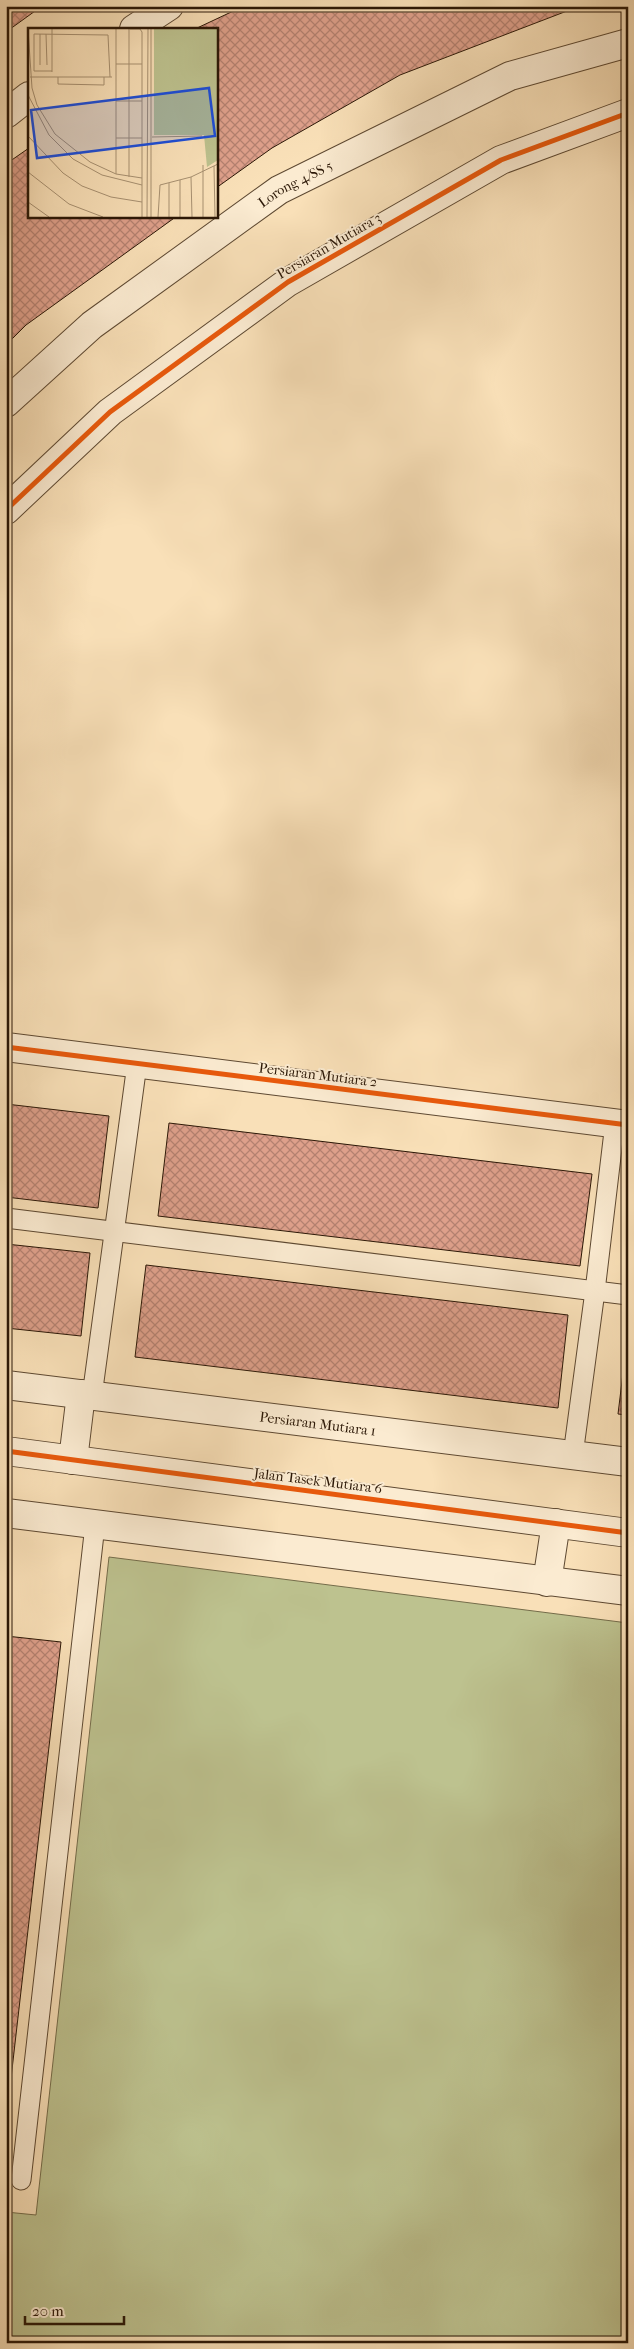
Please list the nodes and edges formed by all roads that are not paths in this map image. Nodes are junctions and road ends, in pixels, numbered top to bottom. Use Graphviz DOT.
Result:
graph roads {
  1 [pos="169,6"];
  2 [pos="136,28"];
  3 [pos="628,43"];
  4 [pos="28,97"];
  5 [pos="628,113"];
  6 [pos="6,114"];
  7 [pos="6,403"];
  8 [pos="6,510"];
  9 [pos="6,1047"];
  10 [pos="137,1064"];
  11 [pos="621,1124"];
  12 [pos="6,1218"];
  13 [pos="115,1232"];
  14 [pos="595,1291"];
  15 [pos="628,1295"];
  16 [pos="6,1385"];
  17 [pos="86,1395"];
  18 [pos="6,1451"];
  19 [pos="573,1455"];
  20 [pos="73,1460"];
  21 [pos="628,1462"];
  22 [pos="6,1513"];
  23 [pos="556,1523"];
  24 [pos="95,1525"];
  25 [pos="628,1533"];
  26 [pos="547,1582"];
  27 [pos="628,1591"];
  28 [pos="21,2180"];
  1 -- 2 [label="street"];
  3 -- 7 [label="street, Lorong 4/SS 5"];
  4 -- 6 [label="street"];
  5 -- 8 [label="street, Persiaran Mutiara 3"];
  9 -- 10 [label="street, Persiaran Mutiara 2"];
  10 -- 11 [label="street, Persiaran Mutiara 2"];
  10 -- 13 [label="lane"];
  11 -- 14 [label="lane"];
  12 -- 13 [label="lane"];
  13 -- 14 [label="lane"];
  13 -- 17 [label="lane"];
  14 -- 15 [label="lane"];
  14 -- 19 [label="lane"];
  16 -- 17 [label="street, Persiaran Mutiara 1"];
  17 -- 19 [label="street, Persiaran Mutiara 1"];
  17 -- 20 [label="street"];
  18 -- 20 [label="street, Jalan Tasek Mutiara 6"];
  19 -- 21 [label="street, Persiaran Mutiara 1"];
  20 -- 23 [label="street, Jalan Tasek Mutiara 6"];
  22 -- 24 [label="street"];
  23 -- 25 [label="street, Jalan Tasek Mutiara 6"];
  23 -- 26 [label="street"];
  24 -- 26 [label="street"];
  24 -- 28 [label="lane"];
  26 -- 27 [label="street"];
}
